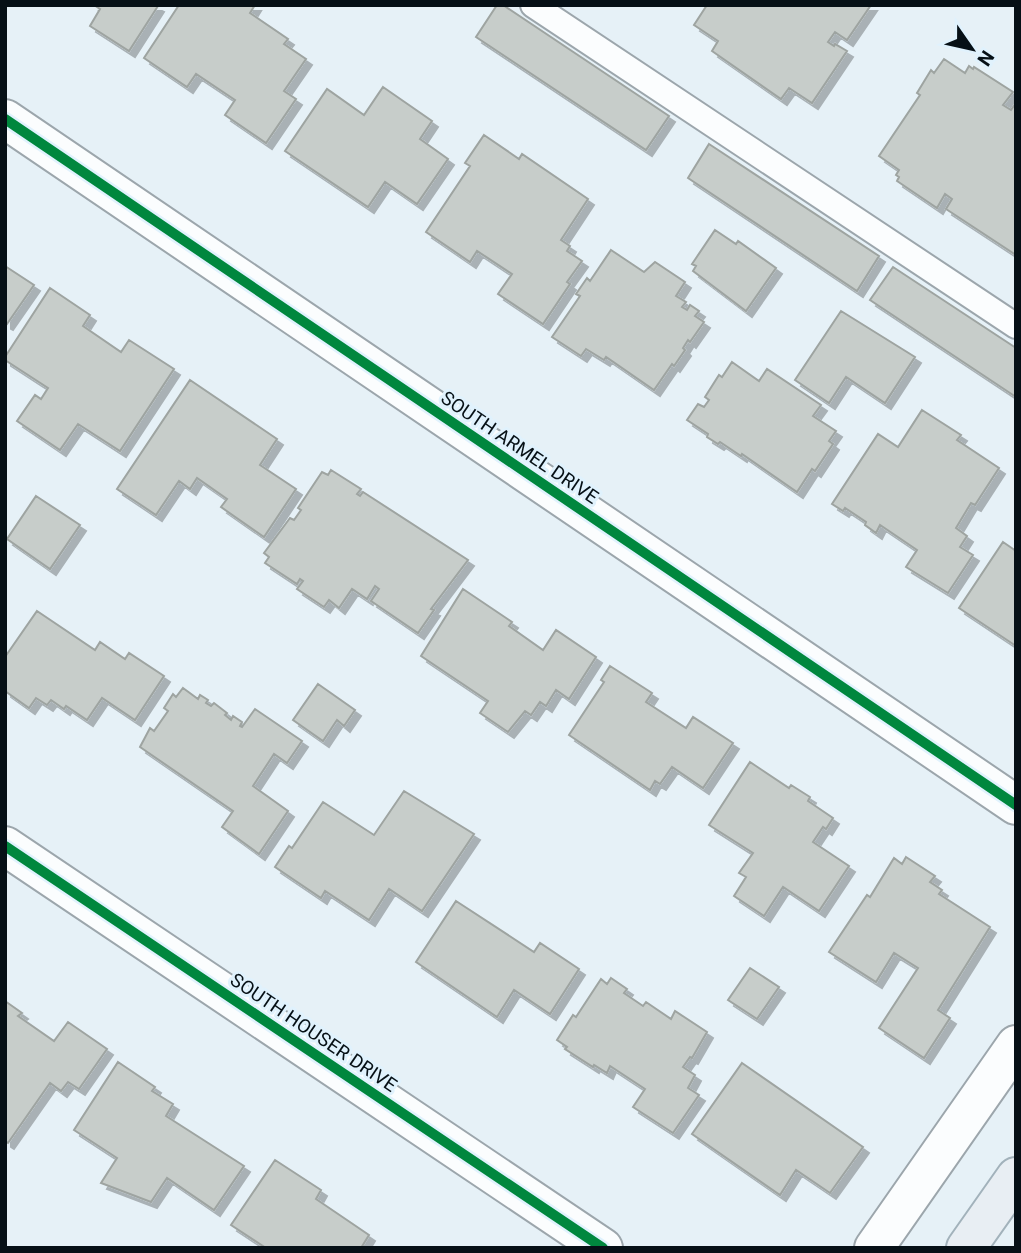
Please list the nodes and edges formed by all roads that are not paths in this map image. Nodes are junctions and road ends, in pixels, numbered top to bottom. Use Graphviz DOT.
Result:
graph roads {
  1 [pos="533,5"];
  2 [pos="5,119"];
  3 [pos="1016,326"];
  4 [pos="1016,805"];
  5 [pos="5,846"];
  6 [pos="1016,1045"];
  7 [pos="1016,1177"];
  8 [pos="603,1248"];
  9 [pos="874,1248"];
  10 [pos="966,1248"];
  1 -- 3 [label="lane"];
  2 -- 4 [label="street, SOUTH ARMEL DRIVE"];
  5 -- 8 [label="street, SOUTH HOUSER DRIVE"];
  6 -- 9 [label="street"];
  7 -- 10 [label="main road"];
}
